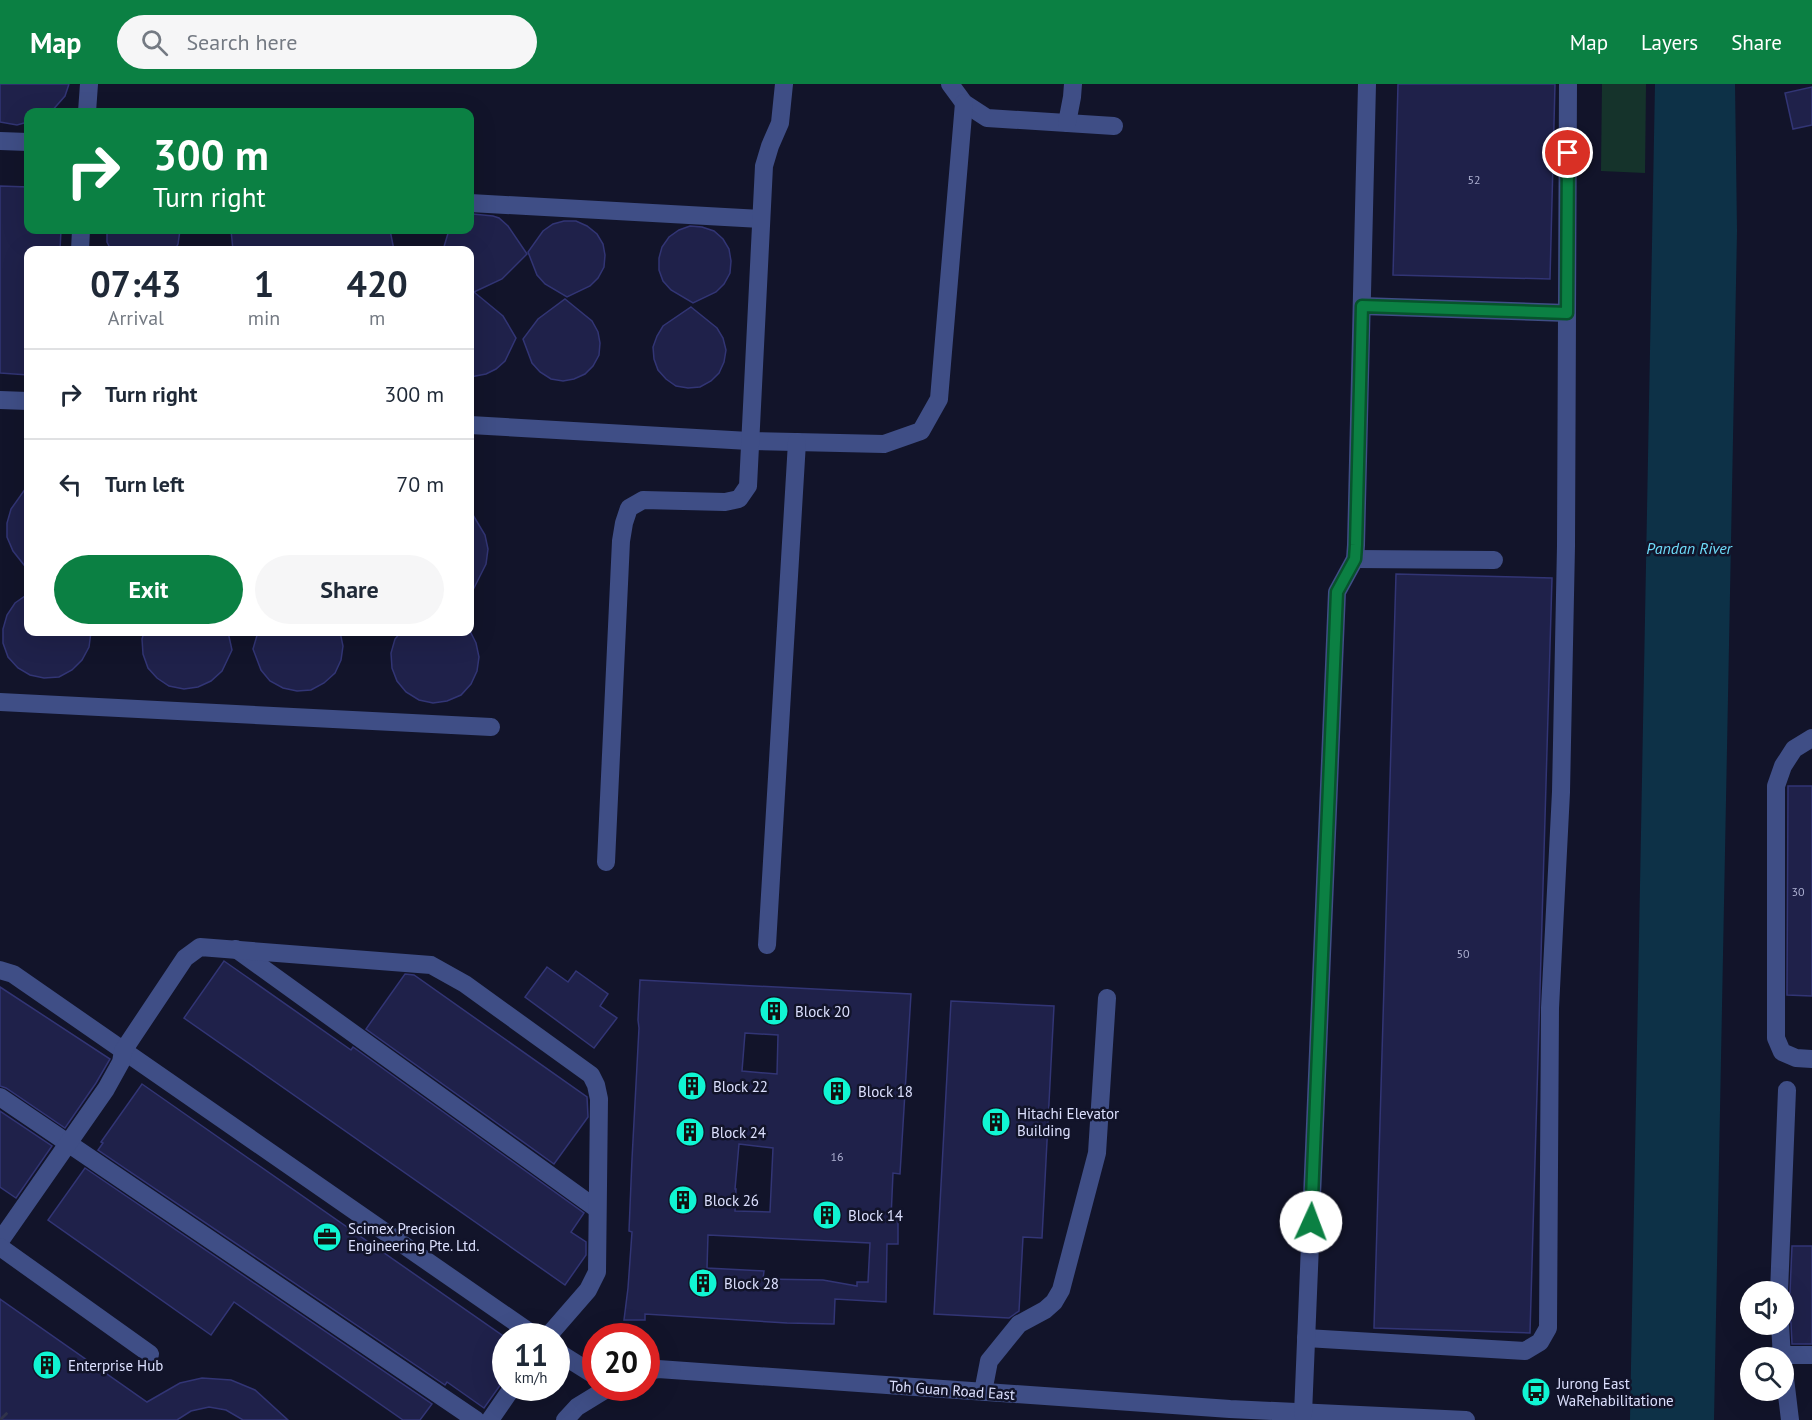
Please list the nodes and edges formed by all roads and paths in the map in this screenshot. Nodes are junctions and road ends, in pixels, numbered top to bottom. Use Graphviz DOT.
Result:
graph roads {
  1 [pos="89,84"];
  2 [pos="784,84"];
  3 [pos="950,84"];
  4 [pos="1073,84"];
  5 [pos="1367,84"];
  6 [pos="1568,84"];
  7 [pos="964,103"];
  8 [pos="87,108"];
  9 [pos="1067,123"];
  10 [pos="1114,126"];
  11 [pos="0,141"];
  12 [pos="24,142"];
  13 [pos="474,203"];
  14 [pos="761,219"];
  15 [pos="1362,306"];
  16 [pos="1567,313"];
  17 [pos="0,400"];
  18 [pos="24,401"];
  19 [pos="474,425"];
  20 [pos="749,441"];
  21 [pos="797,442"];
  22 [pos="1355,559"];
  23 [pos="1494,560"];
  24 [pos="0,702"];
  25 [pos="491,727"];
  26 [pos="1812,738"];
  27 [pos="606,862"];
  28 [pos="768,945"];
  29 [pos="236,949"];
  30 [pos="0,970"];
  31 [pos="1107,998"];
  32 [pos="123,1051"];
  33 [pos="1812,1059"];
  34 [pos="1787,1090"];
  35 [pos="0,1097"];
  36 [pos="68,1144"];
  37 [pos="597,1209"];
  38 [pos="0,1241"];
  39 [pos="0,1248"];
  40 [pos="1779,1281"];
  41 [pos="516,1323"];
  42 [pos="559,1323"];
  43 [pos="1306,1338"];
  44 [pos="150,1354"];
  45 [pos="1812,1355"];
  46 [pos="1794,1359"];
  47 [pos="660,1370"];
  48 [pos="983,1392"];
  49 [pos="503,1401"];
  50 [pos="587,1401"];
  51 [pos="1787,1401"];
  52 [pos="1164,1405"];
  53 [pos="1303,1414"];
  54 [pos="1258,1416"];
  55 [pos="1384,1418"];
  56 [pos="476,1420"];
  57 [pos="490,1420"];
  58 [pos="566,1420"];
  59 [pos="1184,1420"];
  60 [pos="1466,1420"];
  61 [pos="1790,1420"];
  1 -- 8 [label="street"];
  2 -- 14 [label="street"];
  3 -- 7 [label="street"];
  4 -- 9 [label="street"];
  5 -- 15 [label="street"];
  6 -- 16 [label="street"];
  7 -- 9 [label="street"];
  7 -- 21 [label="street"];
  9 -- 10 [label="street"];
  11 -- 12 [label="street"];
  13 -- 14 [label="street"];
  14 -- 20 [label="street"];
  15 -- 16 [label="street"];
  15 -- 22 [label="street"];
  16 -- 43 [label="street"];
  17 -- 18 [label="street"];
  19 -- 20 [label="street"];
  20 -- 21 [label="street"];
  20 -- 27 [label="street"];
  21 -- 28 [label="street"];
  22 -- 23 [label="street"];
  22 -- 43 [label="street"];
  24 -- 25 [label="street"];
  26 -- 33 [label="street"];
  29 -- 32 [label="street"];
  29 -- 37 [label="street"];
  29 -- 37 [label="street"];
  30 -- 32 [label="street"];
  31 -- 48 [label="street"];
  32 -- 36 [label="street"];
  32 -- 41 [label="street"];
  34 -- 40 [label="street"];
  35 -- 36 [label="street"];
  36 -- 38 [label="street"];
  36 -- 56 [label="street"];
  37 -- 42 [label="street"];
  39 -- 44 [label="street"];
  43 -- 53 [label="street"];
  45 -- 46 [label="street"];
  47 -- 48 [label="street, Toh Guan Road East"];
  48 -- 52 [label="street, Toh Guan Road East"];
  49 -- 57 [label="street"];
  50 -- 58 [label="street"];
  51 -- 61 [label="street"];
  52 -- 54 [label="street, Toh Guan Road East"];
  52 -- 59 [label="street"];
  53 -- 54 [label="street, Toh Guan Road East"];
  53 -- 55 [label="street, Toh Guan Road East"];
  55 -- 60 [label="street, Toh Guan Road East"];
}
